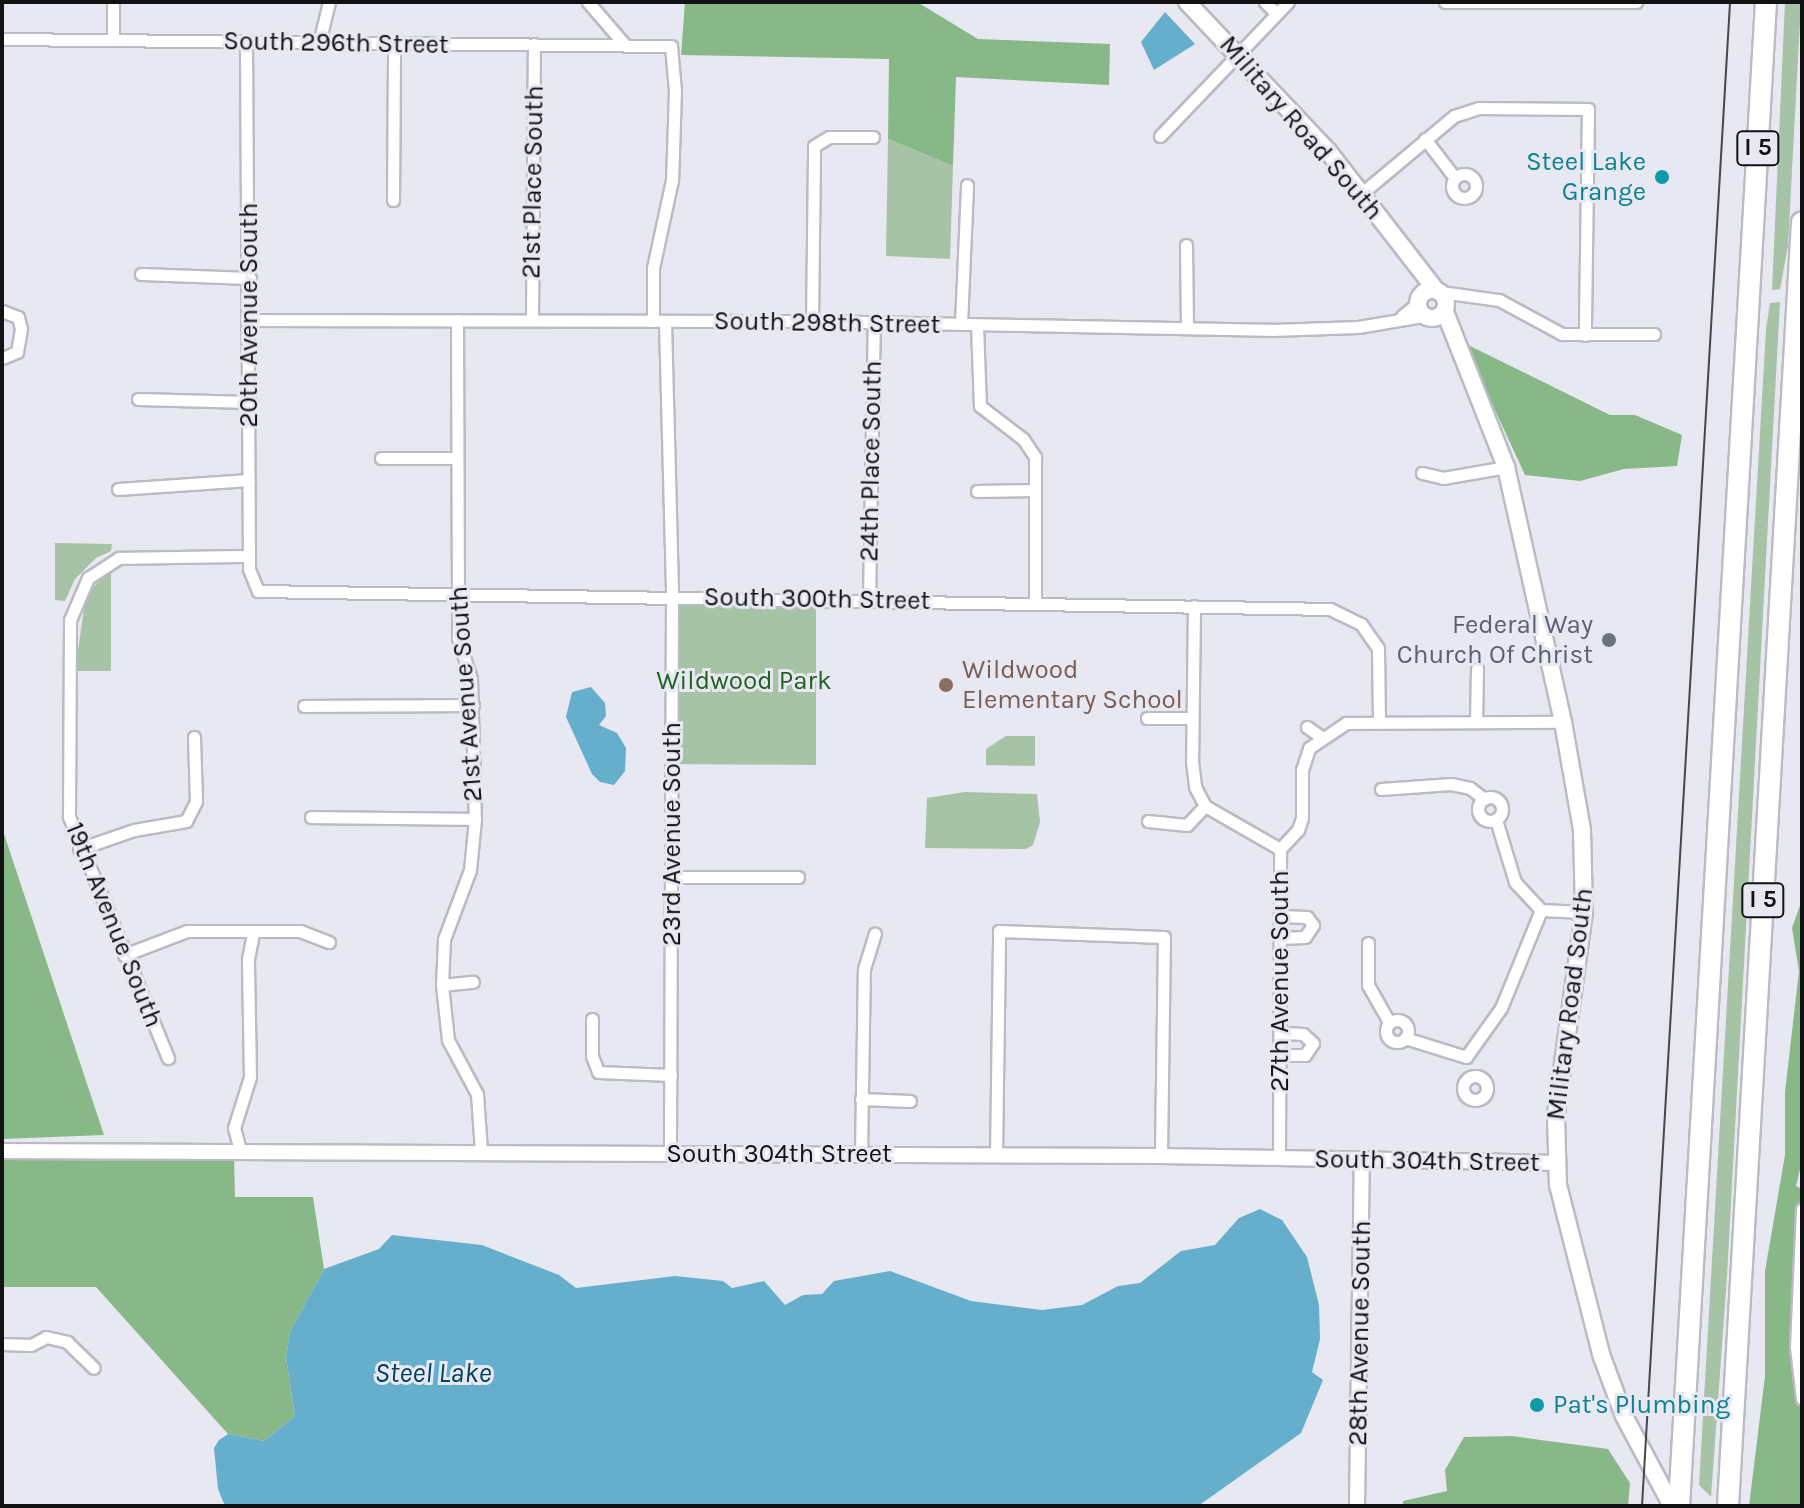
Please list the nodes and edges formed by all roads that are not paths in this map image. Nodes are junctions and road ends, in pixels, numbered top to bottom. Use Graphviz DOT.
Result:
graph roads {
  1 [pos="113,2"];
  2 [pos="329,2"];
  3 [pos="588,2"];
  4 [pos="1187,2"];
  5 [pos="1265,2"];
  6 [pos="1288,2"];
  7 [pos="1445,2"];
  8 [pos="1636,2"];
  9 [pos="1766,2"];
  10 [pos="1276,13"];
  11 [pos="2,39"];
  12 [pos="113,39"];
  13 [pos="246,42"];
  14 [pos="319,43"];
  15 [pos="394,43"];
  16 [pos="534,44"];
  17 [pos="625,45"];
  18 [pos="671,46"];
  19 [pos="1236,52"];
  20 [pos="1160,136"];
  21 [pos="873,137"];
  22 [pos="1425,139"];
  23 [pos="1455,178"];
  24 [pos="967,185"];
  25 [pos="1362,193"];
  26 [pos="393,200"];
  27 [pos="1802,222"];
  28 [pos="1186,245"];
  29 [pos="1409,260"];
  30 [pos="141,274"];
  31 [pos="250,278"];
  32 [pos="1442,300"];
  33 [pos="1422,309"];
  34 [pos="2,311"];
  35 [pos="250,320"];
  36 [pos="457,320"];
  37 [pos="532,320"];
  38 [pos="659,321"];
  39 [pos="812,321"];
  40 [pos="874,323"];
  41 [pos="961,324"];
  42 [pos="977,325"];
  43 [pos="1187,328"];
  44 [pos="1654,334"];
  45 [pos="1585,335"];
  46 [pos="1458,354"];
  47 [pos="2,358"];
  48 [pos="138,399"];
  49 [pos="250,402"];
  50 [pos="381,458"];
  51 [pos="455,458"];
  52 [pos="1506,467"];
  53 [pos="1422,473"];
  54 [pos="249,480"];
  55 [pos="118,489"];
  56 [pos="1034,490"];
  57 [pos="977,491"];
  58 [pos="249,556"];
  59 [pos="253,587"];
  60 [pos="458,597"];
  61 [pos="672,597"];
  62 [pos="869,600"];
  63 [pos="1035,603"];
  64 [pos="1194,606"];
  65 [pos="1477,669"];
  66 [pos="473,705"];
  67 [pos="304,706"];
  68 [pos="1147,718"];
  69 [pos="1190,718"];
  70 [pos="1379,720"];
  71 [pos="1476,721"];
  72 [pos="1563,722"];
  73 [pos="1307,727"];
  74 [pos="1320,736"];
  75 [pos="194,737"];
  76 [pos="1381,789"];
  77 [pos="1205,806"];
  78 [pos="311,817"];
  79 [pos="475,819"];
  80 [pos="1148,821"];
  81 [pos="79,849"];
  82 [pos="1280,849"];
  83 [pos="671,877"];
  84 [pos="798,877"];
  85 [pos="1541,910"];
  86 [pos="1584,912"];
  87 [pos="1281,916"];
  88 [pos="253,933"];
  89 [pos="875,934"];
  90 [pos="1282,938"];
  91 [pos="329,942"];
  92 [pos="1368,943"];
  93 [pos="124,955"];
  94 [pos="473,982"];
  95 [pos="442,985"];
  96 [pos="592,1019"];
  97 [pos="1281,1033"];
  98 [pos="1281,1055"];
  99 [pos="1466,1057"];
  100 [pos="168,1058"];
  101 [pos="671,1075"];
  102 [pos="1472,1076"];
  103 [pos="861,1099"];
  104 [pos="910,1101"];
  105 [pos="240,1150"];
  106 [pos="2,1151"];
  107 [pos="481,1151"];
  108 [pos="670,1154"];
  109 [pos="861,1154"];
  110 [pos="996,1156"];
  111 [pos="1161,1156"];
  112 [pos="1279,1158"];
  113 [pos="1362,1160"];
  114 [pos="1555,1163"];
  115 [pos="1802,1209"];
  116 [pos="2,1344"];
  117 [pos="94,1368"];
  118 [pos="1802,1399"];
  119 [pos="1357,1506"];
  120 [pos="1672,1506"];
  121 [pos="1679,1506"];
  122 [pos="1728,1506"];
  1 -- 12 [label="street"];
  2 -- 14 [label="street"];
  3 -- 17 [label="street"];
  4 -- 19 [label="main road, Military Road South"];
  5 -- 10 [label="street"];
  6 -- 10 [label="street"];
  7 -- 8 [label="street"];
  9 -- 121 [label="highway, I 5"];
  10 -- 19 [label="street"];
  11 -- 12 [label="street, South 296th Street"];
  12 -- 13 [label="street, South 296th Street"];
  13 -- 14 [label="street, South 296th Street"];
  13 -- 31 [label="street, 20th Avenue South"];
  14 -- 15 [label="street, South 296th Street"];
  15 -- 16 [label="street, South 296th Street"];
  15 -- 26 [label="street"];
  16 -- 17 [label="street, South 296th Street"];
  16 -- 37 [label="street, 21st Place South"];
  17 -- 18 [label="street, South 296th Street"];
  18 -- 38 [label="street, 23rd Avenue South"];
  19 -- 20 [label="street"];
  19 -- 25 [label="main road, Military Road South"];
  21 -- 39 [label="street"];
  22 -- 23 [label="street"];
  22 -- 25 [label="street"];
  22 -- 45 [label="street"];
  24 -- 41 [label="street"];
  25 -- 29 [label="main road, Military Road South"];
  27 -- 122 [label="highway, I 5"];
  28 -- 43 [label="street"];
  29 -- 32 [label="main road, Military Road South"];
  29 -- 33 [label="main road, Military Road South"];
  30 -- 31 [label="street"];
  31 -- 35 [label="street, 20th Avenue South"];
  32 -- 33 [label="main road"];
  32 -- 33 [label="main road"];
  32 -- 45 [label="street"];
  32 -- 46 [label="main road, Military Road South"];
  33 -- 43 [label="street, South 298th Street"];
  33 -- 46 [label="main road, Military Road South"];
  34 -- 47 [label="street"];
  35 -- 36 [label="street, South 298th Street"];
  35 -- 49 [label="street, 20th Avenue South"];
  36 -- 37 [label="street, South 298th Street"];
  36 -- 51 [label="street, 21st Avenue South"];
  37 -- 38 [label="street, South 298th Street"];
  38 -- 39 [label="street, South 298th Street"];
  38 -- 61 [label="street, 23rd Avenue South"];
  39 -- 40 [label="street, South 298th Street"];
  40 -- 41 [label="street, South 298th Street"];
  40 -- 62 [label="street, 24th Place South"];
  41 -- 42 [label="street, South 298th Street"];
  42 -- 43 [label="street, South 298th Street"];
  42 -- 56 [label="street"];
  44 -- 45 [label="street"];
  46 -- 52 [label="main road, Military Road South"];
  48 -- 49 [label="street"];
  49 -- 54 [label="street, 20th Avenue South"];
  50 -- 51 [label="street"];
  51 -- 60 [label="street, 21st Avenue South"];
  52 -- 53 [label="street"];
  52 -- 72 [label="main road, Military Road South"];
  54 -- 55 [label="street"];
  54 -- 58 [label="street, 20th Avenue South"];
  56 -- 57 [label="street"];
  56 -- 63 [label="street"];
  58 -- 59 [label="street, 20th Avenue South"];
  58 -- 81 [label="street, 19th Avenue South"];
  59 -- 60 [label="street, South 300th Street"];
  60 -- 61 [label="street, South 300th Street"];
  60 -- 66 [label="street, 21st Avenue South"];
  61 -- 62 [label="street, South 300th Street"];
  61 -- 83 [label="street, 23rd Avenue South"];
  62 -- 63 [label="street, South 300th Street"];
  63 -- 64 [label="street, South 300th Street"];
  64 -- 69 [label="street"];
  64 -- 70 [label="street, South 300th Street"];
  65 -- 71 [label="street"];
  66 -- 67 [label="street"];
  66 -- 79 [label="street, 21st Avenue South"];
  68 -- 69 [label="street"];
  69 -- 77 [label="street"];
  70 -- 71 [label="street"];
  70 -- 74 [label="street"];
  71 -- 72 [label="street"];
  72 -- 86 [label="main road, Military Road South"];
  73 -- 74 [label="street"];
  74 -- 82 [label="street, 27th Avenue South"];
  75 -- 81 [label="street"];
  76 -- 85 [label="street"];
  77 -- 80 [label="street"];
  77 -- 82 [label="street"];
  78 -- 79 [label="street"];
  79 -- 95 [label="street, 21st Avenue South"];
  81 -- 93 [label="street, 19th Avenue South"];
  82 -- 87 [label="street, 27th Avenue South"];
  83 -- 84 [label="street"];
  83 -- 101 [label="street, 23rd Avenue South"];
  85 -- 86 [label="street"];
  85 -- 99 [label="street"];
  86 -- 114 [label="main road, Military Road South"];
  87 -- 90 [label="street, 27th Avenue South"];
  87 -- 90 [label="street"];
  88 -- 91 [label="street"];
  88 -- 93 [label="street"];
  88 -- 105 [label="street"];
  89 -- 103 [label="street"];
  90 -- 97 [label="street, 27th Avenue South"];
  92 -- 99 [label="street"];
  93 -- 100 [label="street, 19th Avenue South"];
  94 -- 95 [label="street"];
  95 -- 107 [label="street, 21st Avenue South"];
  96 -- 101 [label="street"];
  97 -- 98 [label="street, 27th Avenue South"];
  97 -- 98 [label="street"];
  98 -- 112 [label="street, 27th Avenue South"];
  99 -- 102 [label="street"];
  101 -- 108 [label="street, 23rd Avenue South"];
  103 -- 104 [label="street"];
  103 -- 109 [label="street"];
  105 -- 106 [label="street, South 304th Street"];
  105 -- 107 [label="street, South 304th Street"];
  107 -- 108 [label="street, South 304th Street"];
  108 -- 109 [label="street, South 304th Street"];
  109 -- 110 [label="street, South 304th Street"];
  110 -- 111 [label="street, South 304th Street"];
  110 -- 111 [label="street"];
  111 -- 112 [label="street, South 304th Street"];
  112 -- 113 [label="street, South 304th Street"];
  113 -- 114 [label="street, South 304th Street"];
  113 -- 119 [label="street, 28th Avenue South"];
  114 -- 120 [label="main road, Military Road South"];
  115 -- 118 [label="street"];
  116 -- 117 [label="street"];
}
